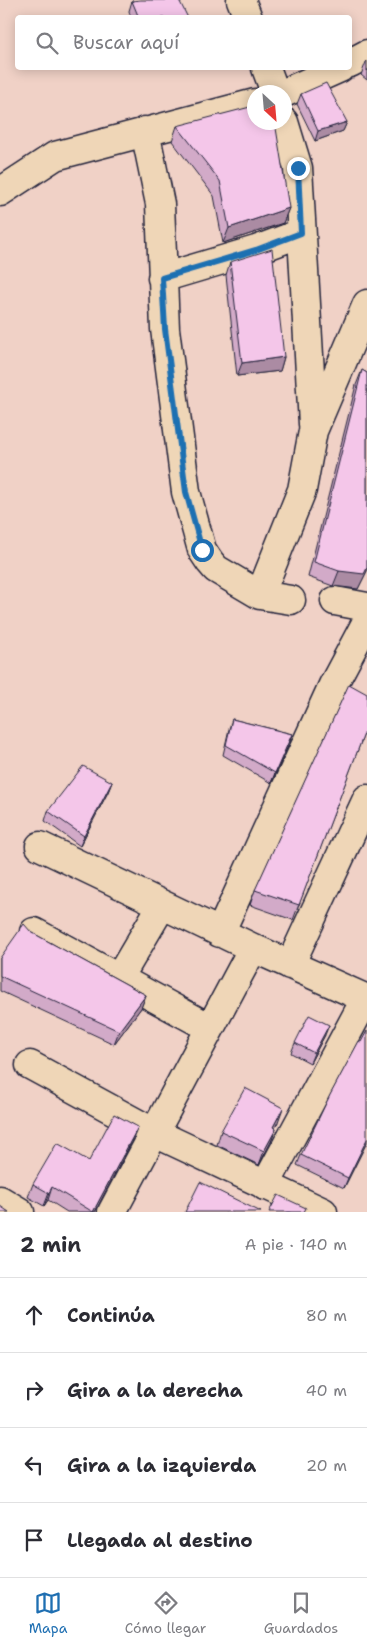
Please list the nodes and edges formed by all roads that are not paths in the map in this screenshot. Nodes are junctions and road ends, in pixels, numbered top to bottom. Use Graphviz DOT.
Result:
graph roads {
  1 [pos="241,0"];
  2 [pos="247,15"];
  3 [pos="367,54"];
  4 [pos="352,62"];
  5 [pos="267,70"];
  6 [pos="336,70"];
  7 [pos="272,85"];
  8 [pos="292,89"];
  9 [pos="247,105"];
  10 [pos="286,130"];
  11 [pos="145,131"];
  12 [pos="0,192"];
  13 [pos="301,233"];
  14 [pos="162,278"];
  15 [pos="367,304"];
  16 [pos="313,431"];
  17 [pos="260,595"];
  18 [pos="291,600"];
  19 [pos="335,602"];
  20 [pos="367,607"];
  21 [pos="367,621"];
  22 [pos="367,799"];
  23 [pos="40,846"];
  24 [pos="162,905"];
  25 [pos="34,932"];
  26 [pos="220,932"];
  27 [pos="253,948"];
  28 [pos="290,965"];
  29 [pos="119,978"];
  30 [pos="367,998"];
  31 [pos="210,1028"];
  32 [pos="30,1065"];
  33 [pos="155,1133"];
  34 [pos="265,1186"];
  35 [pos="0,1200"];
  36 [pos="20,1212"];
  37 [pos="112,1212"];
  38 [pos="322,1212"];
  1 -- 2 [label="street"];
  3 -- 4 [label="street"];
  5 -- 7 [label="street"];
  6 -- 8 [label="street"];
  9 -- 11 [label="street"];
  10 -- 13 [label="street"];
  11 -- 12 [label="street"];
  11 -- 14 [label="street"];
  13 -- 14 [label="street"];
  13 -- 16 [label="street"];
  14 -- 17 [label="street"];
  15 -- 16 [label="street"];
  16 -- 17 [label="street"];
  17 -- 18 [label="street"];
  19 -- 20 [label="street"];
  21 -- 26 [label="street"];
  22 -- 28 [label="street"];
  23 -- 24 [label="street"];
  24 -- 26 [label="street"];
  24 -- 29 [label="street"];
  25 -- 29 [label="street"];
  26 -- 27 [label="street"];
  27 -- 28 [label="street"];
  27 -- 31 [label="street"];
  28 -- 30 [label="street"];
  29 -- 31 [label="street"];
  30 -- 34 [label="street"];
  31 -- 33 [label="street"];
  32 -- 33 [label="street"];
  33 -- 34 [label="street"];
  33 -- 37 [label="street"];
  34 -- 38 [label="street"];
  35 -- 36 [label="street"];
}
